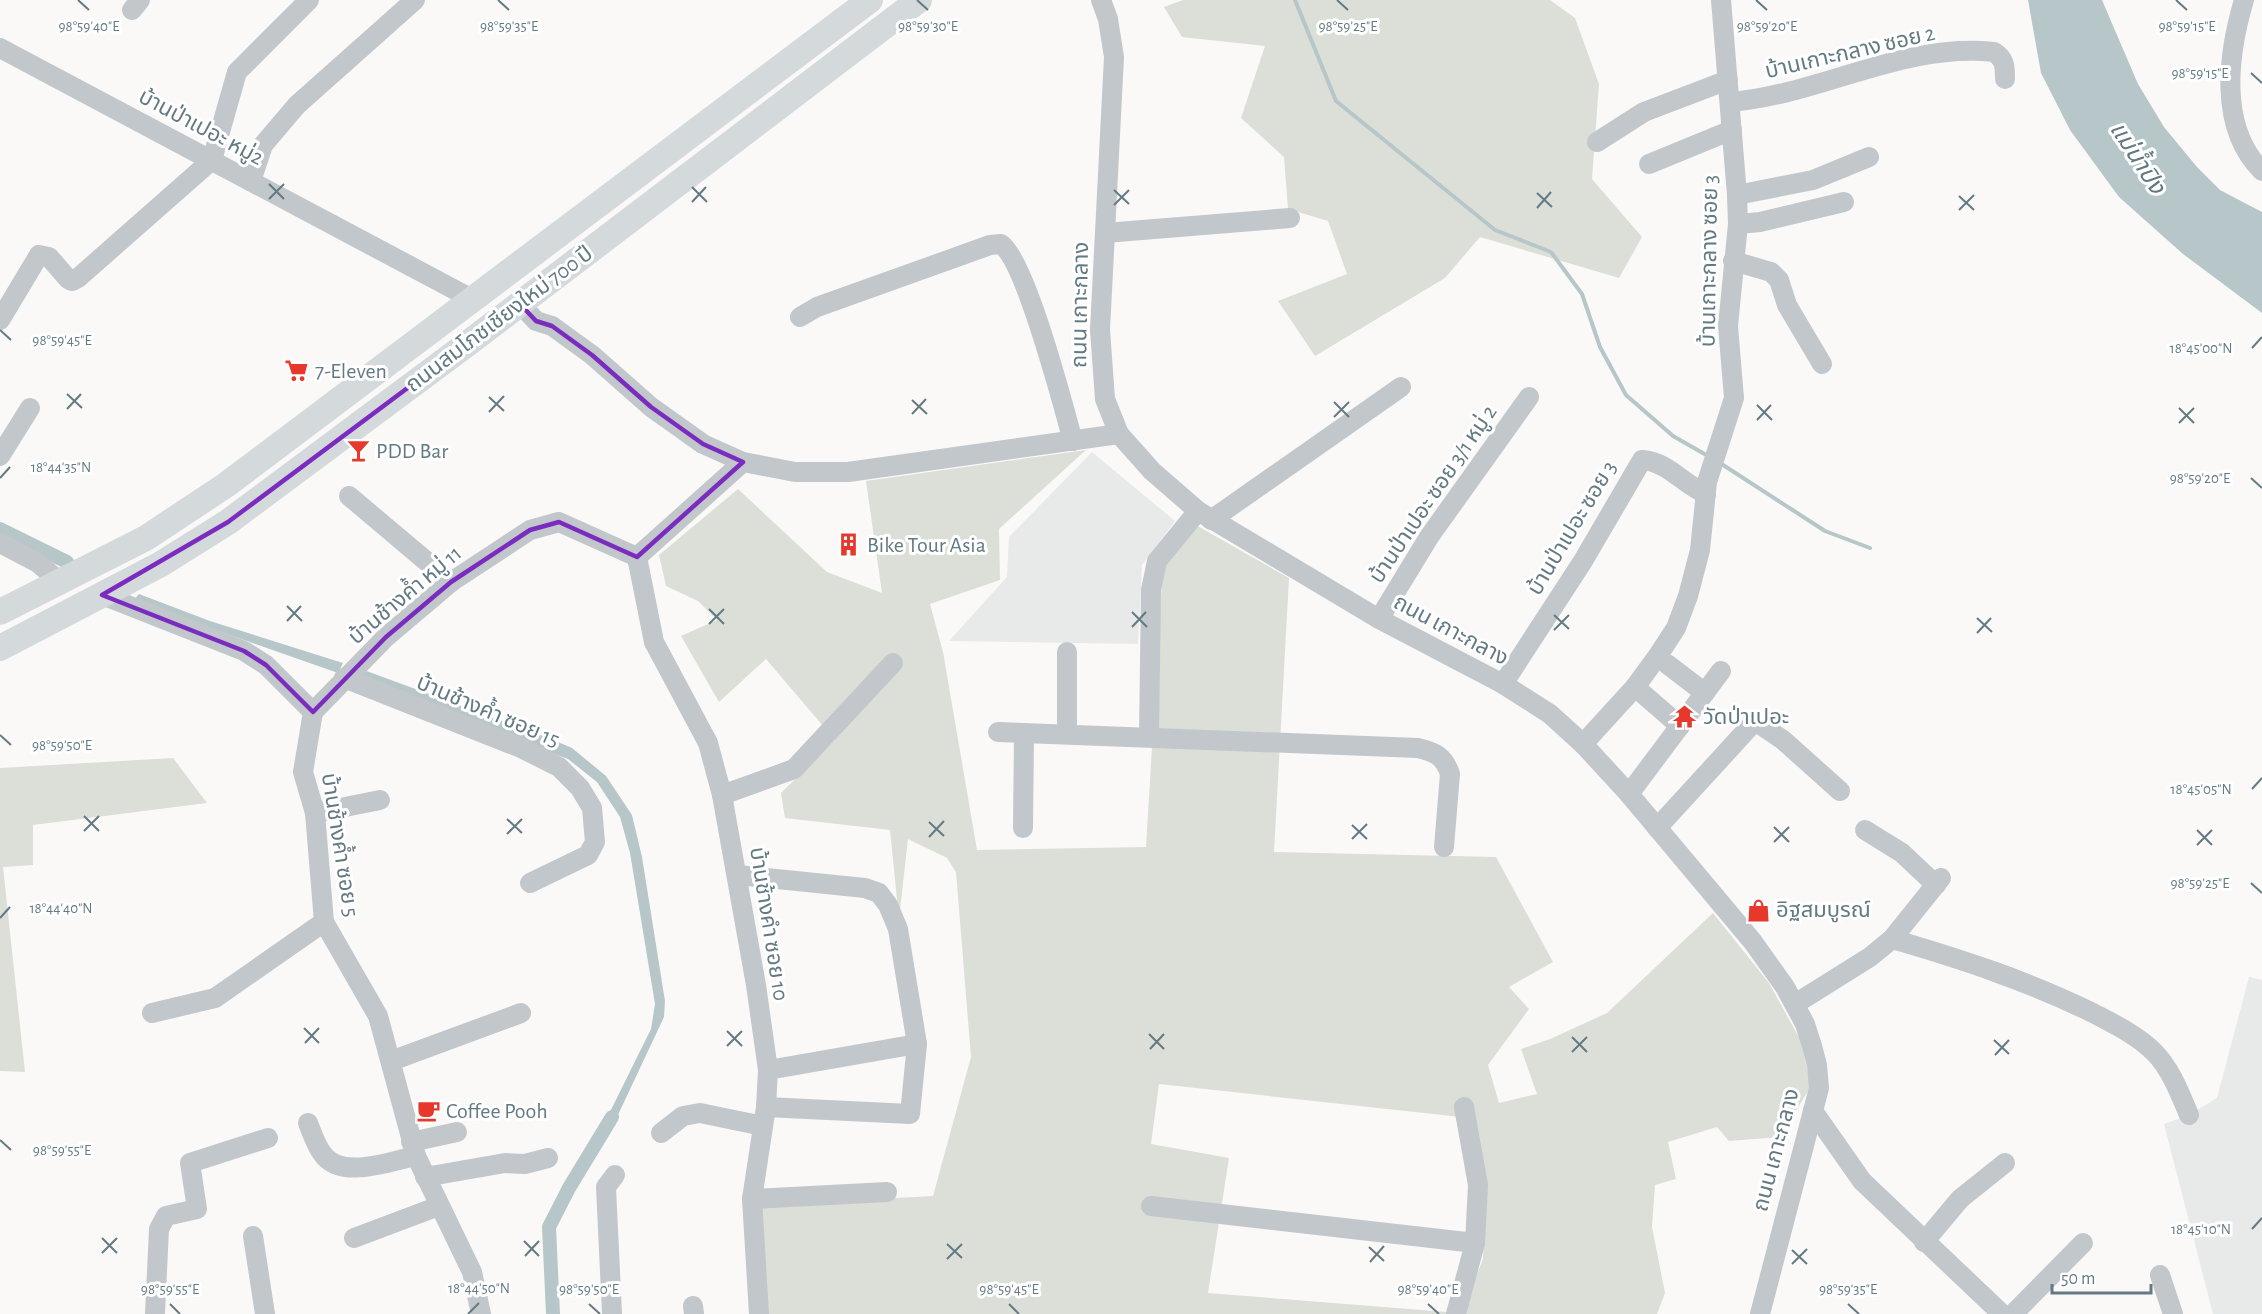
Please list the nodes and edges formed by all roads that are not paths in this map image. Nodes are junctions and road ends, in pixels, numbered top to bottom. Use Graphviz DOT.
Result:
graph roads {
  1 [pos="309,0"];
  2 [pos="415,0"];
  3 [pos="870,0"];
  4 [pos="919,0"];
  5 [pos="1101,0"];
  6 [pos="1721,0"];
  7 [pos="2244,0"];
  8 [pos="0,48"];
  9 [pos="2005,79"];
  10 [pos="1728,80"];
  11 [pos="1730,102"];
  12 [pos="1732,130"];
  13 [pos="1597,142"];
  14 [pos="1869,157"];
  15 [pos="212,160"];
  16 [pos="1649,164"];
  17 [pos="2262,171"];
  18 [pos="251,181"];
  19 [pos="1737,195"];
  20 [pos="1844,202"];
  21 [pos="1290,218"];
  22 [pos="1738,224"];
  23 [pos="1105,233"];
  24 [pos="1733,261"];
  25 [pos="474,300"];
  26 [pos="520,304"];
  27 [pos="800,317"];
  28 [pos="0,320"];
  29 [pos="1822,364"];
  30 [pos="1401,387"];
  31 [pos="1529,397"];
  32 [pos="30,408"];
  33 [pos="1119,434"];
  34 [pos="1073,441"];
  35 [pos="0,456"];
  36 [pos="743,462"];
  37 [pos="1706,494"];
  38 [pos="349,496"];
  39 [pos="1204,515"];
  40 [pos="0,543"];
  41 [pos="637,557"];
  42 [pos="60,582"];
  43 [pos="451,582"];
  44 [pos="102,595"];
  45 [pos="0,612"];
  46 [pos="1378,619"];
  47 [pos="0,648"];
  48 [pos="1067,652"];
  49 [pos="893,663"];
  50 [pos="1667,664"];
  51 [pos="1721,671"];
  52 [pos="344,678"];
  53 [pos="1503,684"];
  54 [pos="1635,687"];
  55 [pos="1705,693"];
  56 [pos="313,712"];
  57 [pos="1680,726"];
  58 [pos="998,732"];
  59 [pos="1024,733"];
  60 [pos="1067,734"];
  61 [pos="1149,736"];
  62 [pos="1583,744"];
  63 [pos="1840,791"];
  64 [pos="1629,794"];
  65 [pos="723,795"];
  66 [pos="380,800"];
  67 [pos="315,813"];
  68 [pos="1023,828"];
  69 [pos="1657,828"];
  70 [pos="1865,830"];
  71 [pos="1444,847"];
  72 [pos="738,875"];
  73 [pos="530,883"];
  74 [pos="324,922"];
  75 [pos="1892,939"];
  76 [pos="1795,1004"];
  77 [pos="152,1013"];
  78 [pos="520,1013"];
  79 [pos="917,1044"];
  80 [pos="392,1061"];
  81 [pos="768,1070"];
  82 [pos="1464,1107"];
  83 [pos="1813,1111"];
  84 [pos="2189,1115"];
  85 [pos="765,1117"];
  86 [pos="308,1123"];
  87 [pos="457,1132"];
  88 [pos="662,1133"];
  89 [pos="268,1138"];
  90 [pos="1804,1142"];
  91 [pos="1837,1145"];
  92 [pos="413,1149"];
  93 [pos="548,1158"];
  94 [pos="2005,1163"];
  95 [pos="615,1175"];
  96 [pos="425,1177"];
  97 [pos="886,1192"];
  98 [pos="752,1199"];
  99 [pos="439,1206"];
  100 [pos="1151,1206"];
  101 [pos="253,1236"];
  102 [pos="354,1238"];
  103 [pos="1924,1242"];
  104 [pos="1475,1243"];
  105 [pos="2083,1243"];
  106 [pos="2160,1275"];
  107 [pos="2000,1313"];
  108 [pos="155,1314"];
  109 [pos="265,1314"];
  110 [pos="481,1314"];
  111 [pos="612,1314"];
  112 [pos="759,1314"];
  113 [pos="1456,1314"];
  114 [pos="1760,1314"];
  115 [pos="2173,1314"];
  1 -- 15 [label="street"];
  2 -- 18 [label="street"];
  3 -- 25 [label="main road, ถนนสมโภชเชียงใหม่ 700 ปี"];
  4 -- 26 [label="main road, ถนนสมโภชเชียงใหม่ 700 ปี"];
  5 -- 23 [label="street, ถนน เกาะกลาง"];
  6 -- 10 [label="street, บ้านเกาะกลาง ซอย 3"];
  7 -- 17 [label="street"];
  8 -- 15 [label="street, บ้านป่าเปอะ หมู่2"];
  9 -- 11 [label="street, บ้านเกาะกลาง ซอย 2"];
  10 -- 11 [label="street, บ้านเกาะกลาง ซอย 3"];
  10 -- 13 [label="street"];
  11 -- 12 [label="street, บ้านเกาะกลาง ซอย 3"];
  12 -- 16 [label="street"];
  12 -- 19 [label="street, บ้านเกาะกลาง ซอย 3"];
  14 -- 19 [label="street"];
  15 -- 18 [label="street, บ้านป่าเปอะ หมู่2"];
  15 -- 28 [label="street"];
  18 -- 25 [label="street, บ้านป่าเปอะ หมู่2"];
  19 -- 22 [label="street, บ้านเกาะกลาง ซอย 3"];
  20 -- 22 [label="street"];
  21 -- 23 [label="street"];
  22 -- 24 [label="street, บ้านเกาะกลาง ซอย 3"];
  23 -- 33 [label="street, ถนน เกาะกลาง"];
  24 -- 29 [label="street"];
  24 -- 37 [label="street, บ้านเกาะกลาง ซอย 3"];
  25 -- 42 [label="main road, ถนนสมโภชเชียงใหม่ 700 ปี"];
  26 -- 36 [label="street"];
  26 -- 44 [label="main road, ถนนสมโภชเชียงใหม่ 700 ปี"];
  27 -- 34 [label="street"];
  30 -- 39 [label="street"];
  31 -- 46 [label="street, บ้านป่าเปอะ ซอย 3/1 หมู่ 2"];
  32 -- 35 [label="street"];
  33 -- 34 [label="street"];
  33 -- 39 [label="street, ถนน เกาะกลาง"];
  34 -- 36 [label="street"];
  36 -- 41 [label="street"];
  37 -- 53 [label="street, บ้านป่าเปอะ ซอย 3"];
  37 -- 54 [label="street, บ้านเกาะกลาง ซอย 3"];
  38 -- 43 [label="street"];
  39 -- 46 [label="street, ถนน เกาะกลาง"];
  39 -- 61 [label="street"];
  40 -- 42 [label="street"];
  41 -- 43 [label="street, บ้านช้างค้ำ หมู่ 11"];
  41 -- 65 [label="street, บ้านช้างคำ ซอย 10"];
  42 -- 45 [label="main road, ถนนสมโภชเชียงใหม่ 700 ปี"];
  43 -- 52 [label="street, บ้านช้างค้ำ หมู่ 11"];
  44 -- 47 [label="main road, ถนนสมโภชเชียงใหม่ 700 ปี"];
  44 -- 56 [label="street"];
  46 -- 53 [label="street, ถนน เกาะกลาง"];
  48 -- 60 [label="street"];
  49 -- 65 [label="street"];
  50 -- 55 [label="street"];
  51 -- 55 [label="street"];
  52 -- 56 [label="street, บ้านช้างค้ำ หมู่ 11"];
  52 -- 73 [label="street, บ้านช้างค้ำ ซอย 15"];
  53 -- 62 [label="street, ถนน เกาะกลาง"];
  54 -- 57 [label="street"];
  54 -- 62 [label="street, บ้านเกาะกลาง ซอย 3"];
  55 -- 57 [label="street"];
  56 -- 67 [label="street, บ้านช้างค้ำ ซอย 5"];
  57 -- 64 [label="street"];
  58 -- 59 [label="street"];
  59 -- 60 [label="street"];
  59 -- 68 [label="street"];
  60 -- 61 [label="street"];
  61 -- 71 [label="street"];
  62 -- 64 [label="street, ถนน เกาะกลาง"];
  63 -- 69 [label="street"];
  64 -- 69 [label="street, ถนน เกาะกลาง"];
  65 -- 72 [label="street, บ้านช้างคำ ซอย 10"];
  66 -- 67 [label="street"];
  67 -- 74 [label="street, บ้านช้างค้ำ ซอย 5"];
  69 -- 76 [label="street, ถนน เกาะกลาง"];
  70 -- 75 [label="street"];
  72 -- 79 [label="street"];
  72 -- 81 [label="street, บ้านช้างคำ ซอย 10"];
  74 -- 77 [label="street"];
  74 -- 80 [label="street, บ้านช้างค้ำ ซอย 5"];
  75 -- 76 [label="street"];
  75 -- 84 [label="street"];
  76 -- 83 [label="street, ถนน เกาะกลาง"];
  78 -- 80 [label="street"];
  79 -- 81 [label="street"];
  79 -- 85 [label="street"];
  80 -- 92 [label="street, บ้านช้างค้ำ ซอย 5"];
  81 -- 85 [label="street, บ้านช้างคำ ซอย 10"];
  82 -- 104 [label="street"];
  83 -- 90 [label="street, ถนน เกาะกลาง"];
  83 -- 91 [label="street"];
  85 -- 88 [label="street"];
  85 -- 98 [label="street, บ้านช้างคำ ซอย 10"];
  86 -- 92 [label="street"];
  87 -- 92 [label="street"];
  89 -- 108 [label="street"];
  90 -- 91 [label="street"];
  90 -- 114 [label="street, ถนน เกาะกลาง"];
  91 -- 103 [label="street"];
  92 -- 96 [label="street, บ้านช้างค้ำ ซอย 5"];
  93 -- 96 [label="street"];
  94 -- 103 [label="street"];
  95 -- 111 [label="street"];
  96 -- 99 [label="street, บ้านช้างค้ำ ซอย 5"];
  97 -- 98 [label="street"];
  98 -- 112 [label="street, บ้านช้างคำ ซอย 10"];
  99 -- 102 [label="street"];
  99 -- 110 [label="street, บ้านช้างค้ำ ซอย 5"];
  100 -- 104 [label="street"];
  101 -- 109 [label="street"];
  103 -- 107 [label="street"];
  104 -- 113 [label="street"];
  105 -- 107 [label="street"];
  106 -- 115 [label="street"];
}
